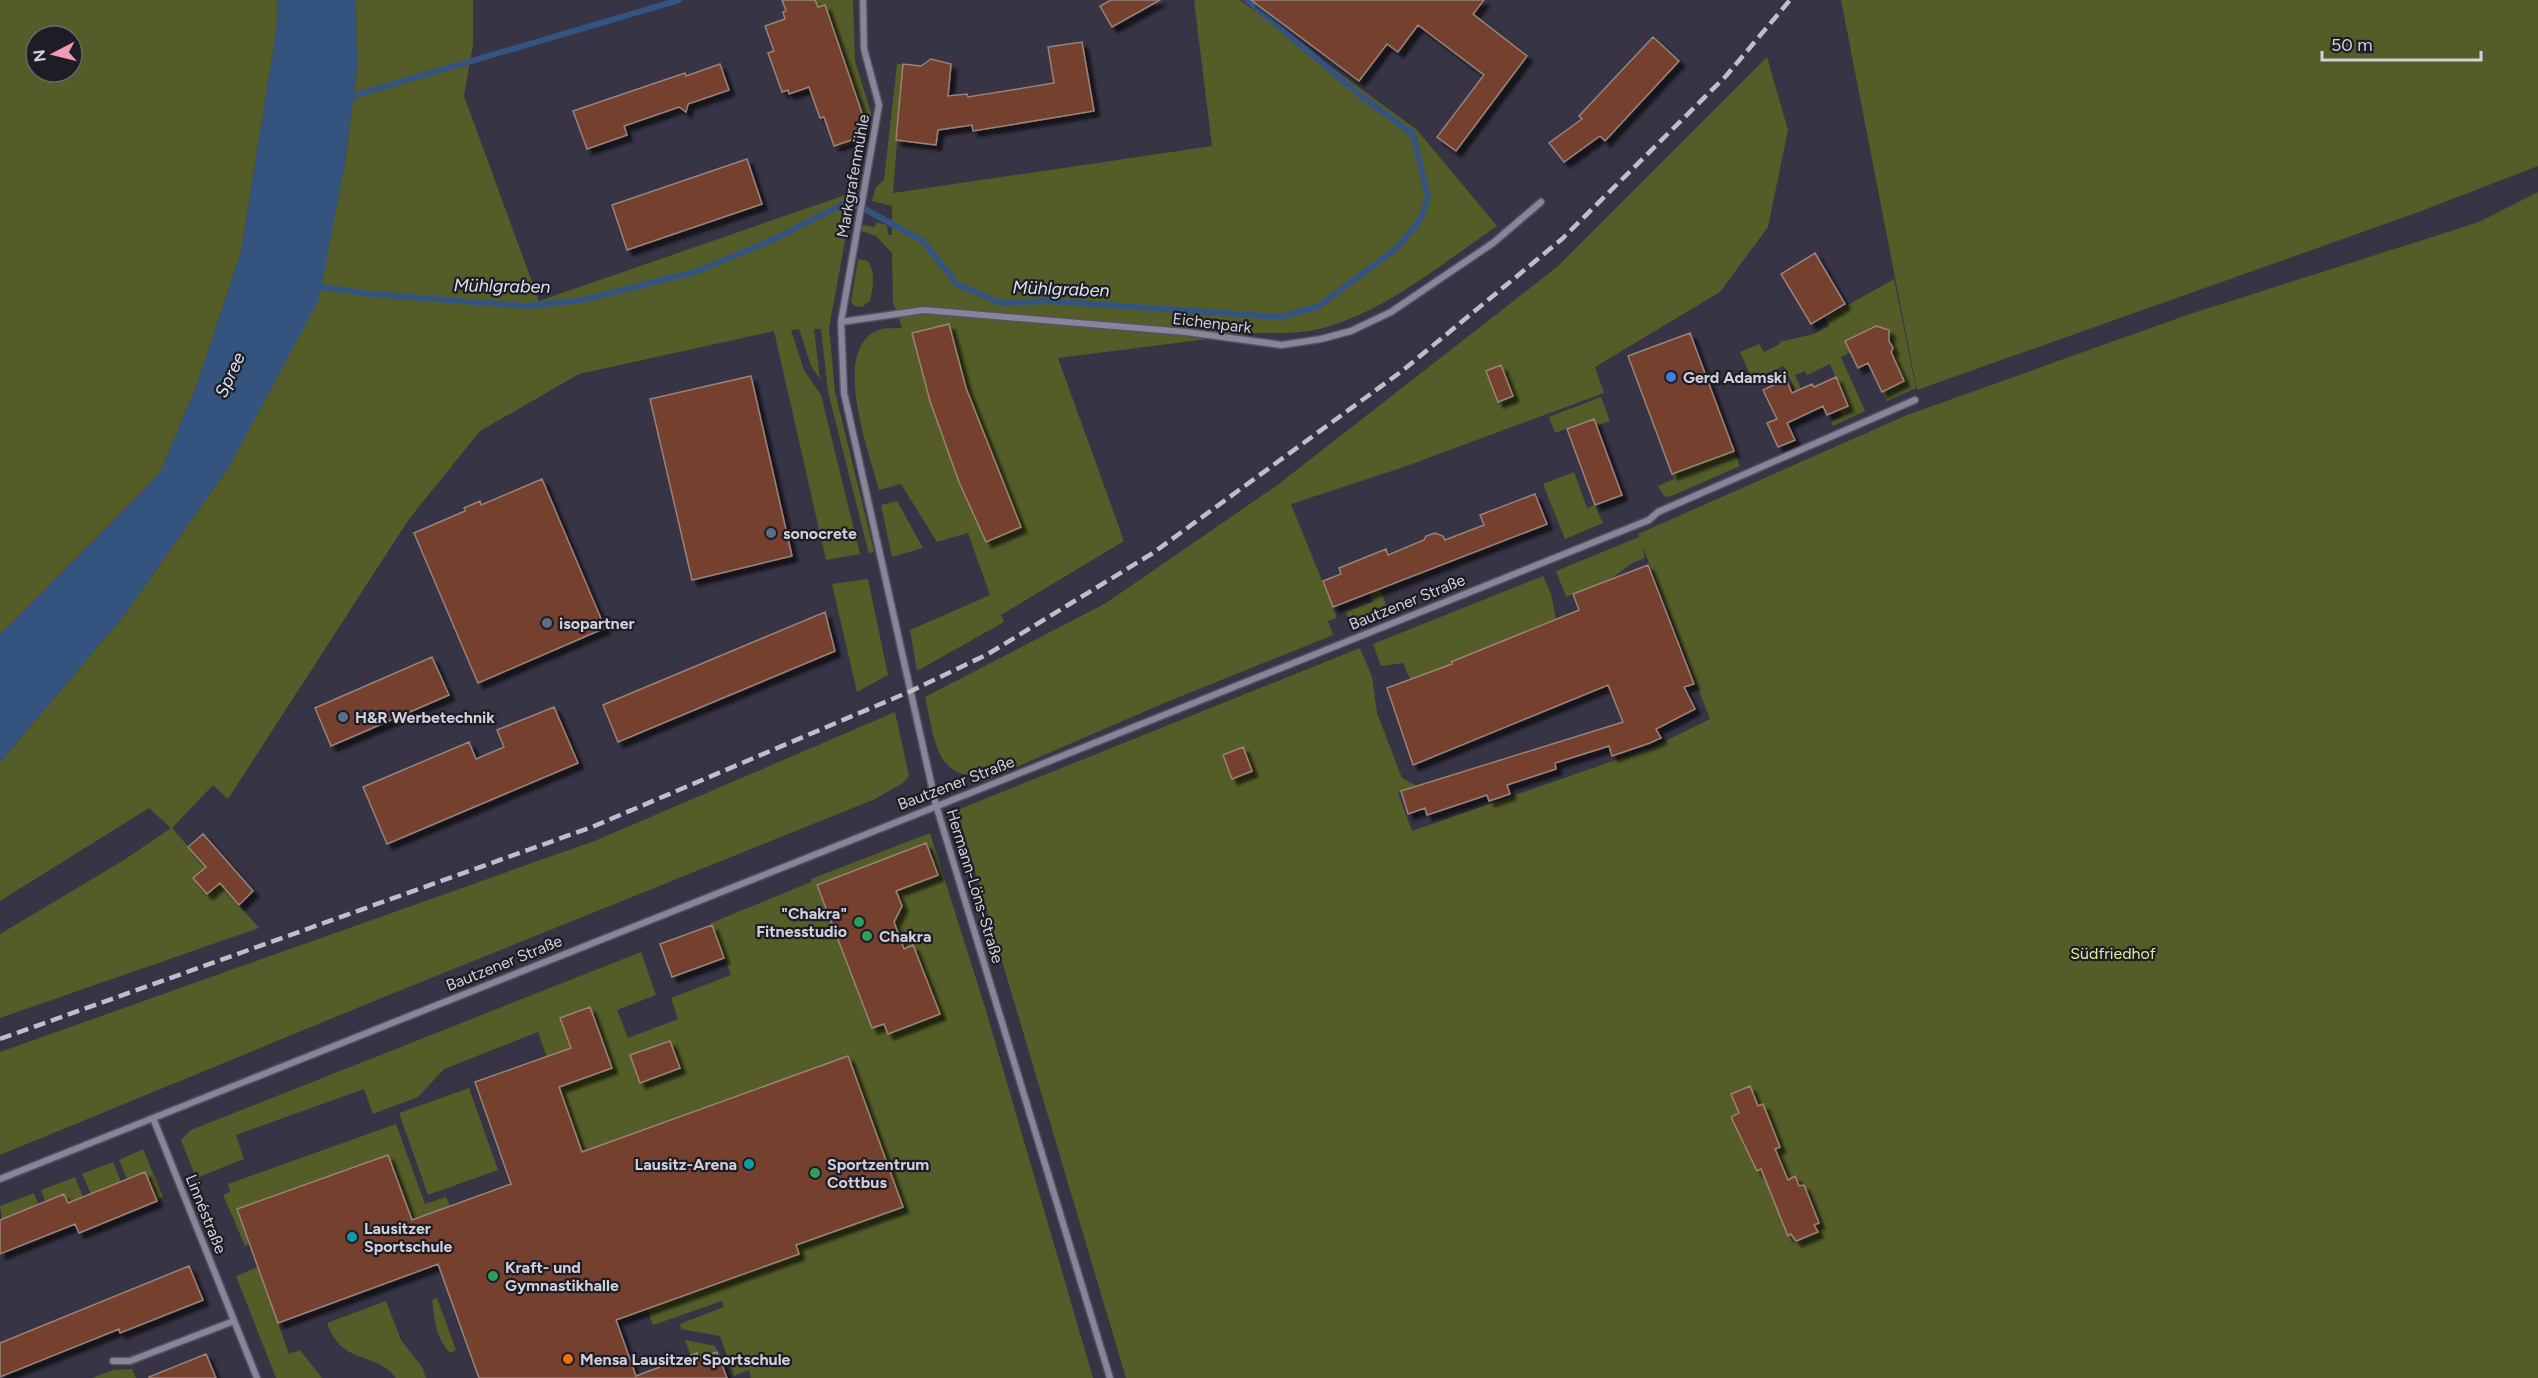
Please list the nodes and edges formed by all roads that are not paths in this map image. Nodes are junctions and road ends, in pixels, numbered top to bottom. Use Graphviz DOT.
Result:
graph roads {
  1 [pos="862,0"];
  2 [pos="1540,202"];
  3 [pos="841,322"];
  4 [pos="1915,400"];
  5 [pos="936,805"];
  6 [pos="153,1118"];
  7 [pos="0,1179"];
  8 [pos="234,1321"];
  9 [pos="112,1361"];
  10 [pos="257,1378"];
  11 [pos="1110,1378"];
  1 -- 3 [label="street, Markgrafenmühle"];
  2 -- 3 [label="street, Eichenpark"];
  3 -- 5 [label="street, Hermann-Löns-Straße"];
  4 -- 5 [label="street, Bautzener Straße"];
  5 -- 6 [label="street, Bautzener Straße"];
  5 -- 11 [label="street, Hermann-Löns-Straße"];
  6 -- 7 [label="street, Bautzener Straße"];
  6 -- 8 [label="street, Linnéstraße"];
  8 -- 9 [label="street"];
  8 -- 10 [label="street, Linnéstraße"];
}
